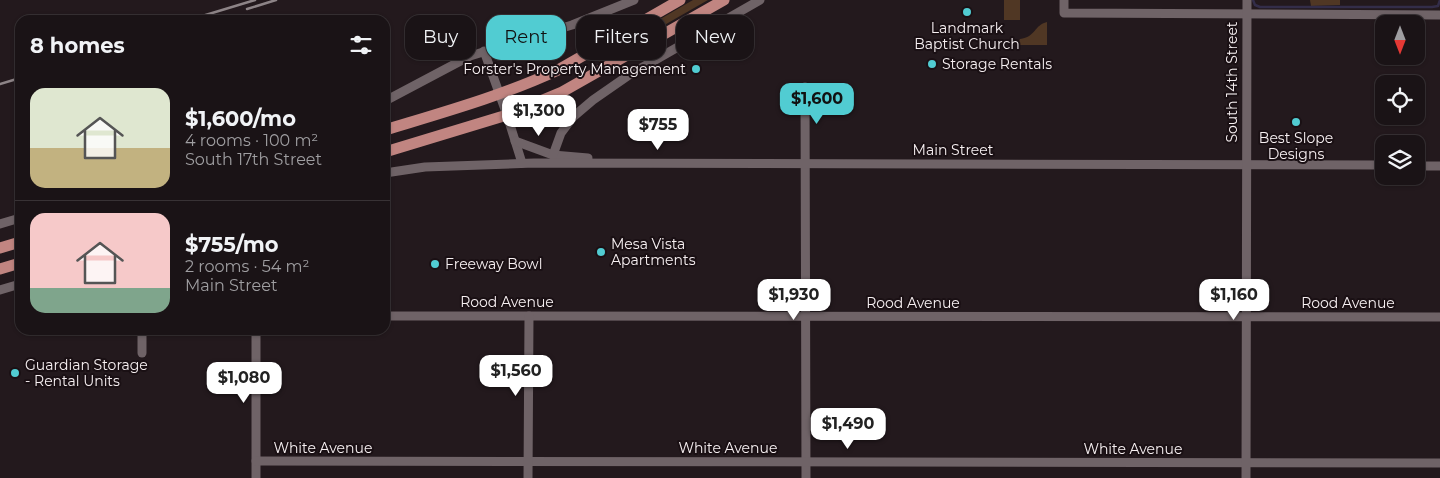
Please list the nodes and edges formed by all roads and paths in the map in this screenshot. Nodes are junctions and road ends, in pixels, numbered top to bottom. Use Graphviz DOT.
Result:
graph roads {
  1 [pos="634,0"];
  2 [pos="680,0"];
  3 [pos="724,0"];
  4 [pos="760,0"];
  5 [pos="1064,0"];
  6 [pos="1246,0"];
  7 [pos="1246,14"];
  8 [pos="1440,14"];
  9 [pos="484,51"];
  10 [pos="805,88"];
  11 [pos="500,95"];
  12 [pos="390,98"];
  13 [pos="507,115"];
  14 [pos="390,128"];
  15 [pos="516,141"];
  16 [pos="390,150"];
  17 [pos="554,155"];
  18 [pos="522,163"];
  19 [pos="641,163"];
  20 [pos="806,164"];
  21 [pos="1246,164"];
  22 [pos="1375,165"];
  23 [pos="1425,166"];
  24 [pos="1440,166"];
  25 [pos="390,172"];
  26 [pos="15,220"];
  27 [pos="0,224"];
  28 [pos="15,244"];
  29 [pos="0,248"];
  30 [pos="15,264"];
  31 [pos="0,269"];
  32 [pos="15,286"];
  33 [pos="0,290"];
  34 [pos="390,316"];
  35 [pos="528,316"];
  36 [pos="806,316"];
  37 [pos="1246,316"];
  38 [pos="1440,317"];
  39 [pos="142,335"];
  40 [pos="256,335"];
  41 [pos="142,353"];
  42 [pos="256,461"];
  43 [pos="528,462"];
  44 [pos="806,462"];
  45 [pos="1246,463"];
  46 [pos="1440,463"];
  47 [pos="256,478"];
  48 [pos="528,478"];
  49 [pos="806,478"];
  50 [pos="1246,478"];
  1 -- 9 [label="street"];
  2 -- 11 [label="main road"];
  3 -- 13 [label="main road"];
  4 -- 17 [label="street"];
  5 -- 7 [label="street"];
  6 -- 7 [label="street, South 14th Street"];
  7 -- 8 [label="street"];
  7 -- 21 [label="street, South 14th Street"];
  9 -- 11 [label="street"];
  9 -- 12 [label="street"];
  10 -- 20 [label="street"];
  11 -- 13 [label="street"];
  11 -- 14 [label="main road"];
  13 -- 15 [label="street"];
  13 -- 16 [label="main road"];
  15 -- 17 [label="street"];
  15 -- 18 [label="street"];
  17 -- 19 [label="street"];
  18 -- 19 [label="street, Main Street"];
  18 -- 25 [label="street, Main Street"];
  19 -- 20 [label="street, Main Street"];
  20 -- 21 [label="street, Main Street"];
  20 -- 36 [label="street"];
  21 -- 22 [label="street, Main Street"];
  21 -- 37 [label="street, South 14th Street"];
  23 -- 24 [label="street"];
  26 -- 27 [label="street"];
  28 -- 29 [label="main road"];
  30 -- 31 [label="main road"];
  32 -- 33 [label="street"];
  34 -- 35 [label="street, Rood Avenue"];
  35 -- 36 [label="street, Rood Avenue"];
  35 -- 43 [label="street"];
  36 -- 37 [label="street, Rood Avenue"];
  36 -- 44 [label="street"];
  37 -- 38 [label="street, Rood Avenue"];
  37 -- 45 [label="street, South 14th Street"];
  39 -- 41 [label="street"];
  40 -- 42 [label="street"];
  42 -- 43 [label="street, White Avenue"];
  42 -- 47 [label="street"];
  43 -- 44 [label="street, White Avenue"];
  43 -- 48 [label="street"];
  44 -- 45 [label="street, White Avenue"];
  44 -- 49 [label="street"];
  45 -- 46 [label="street, White Avenue"];
  45 -- 50 [label="street, South 14th Street"];
}
